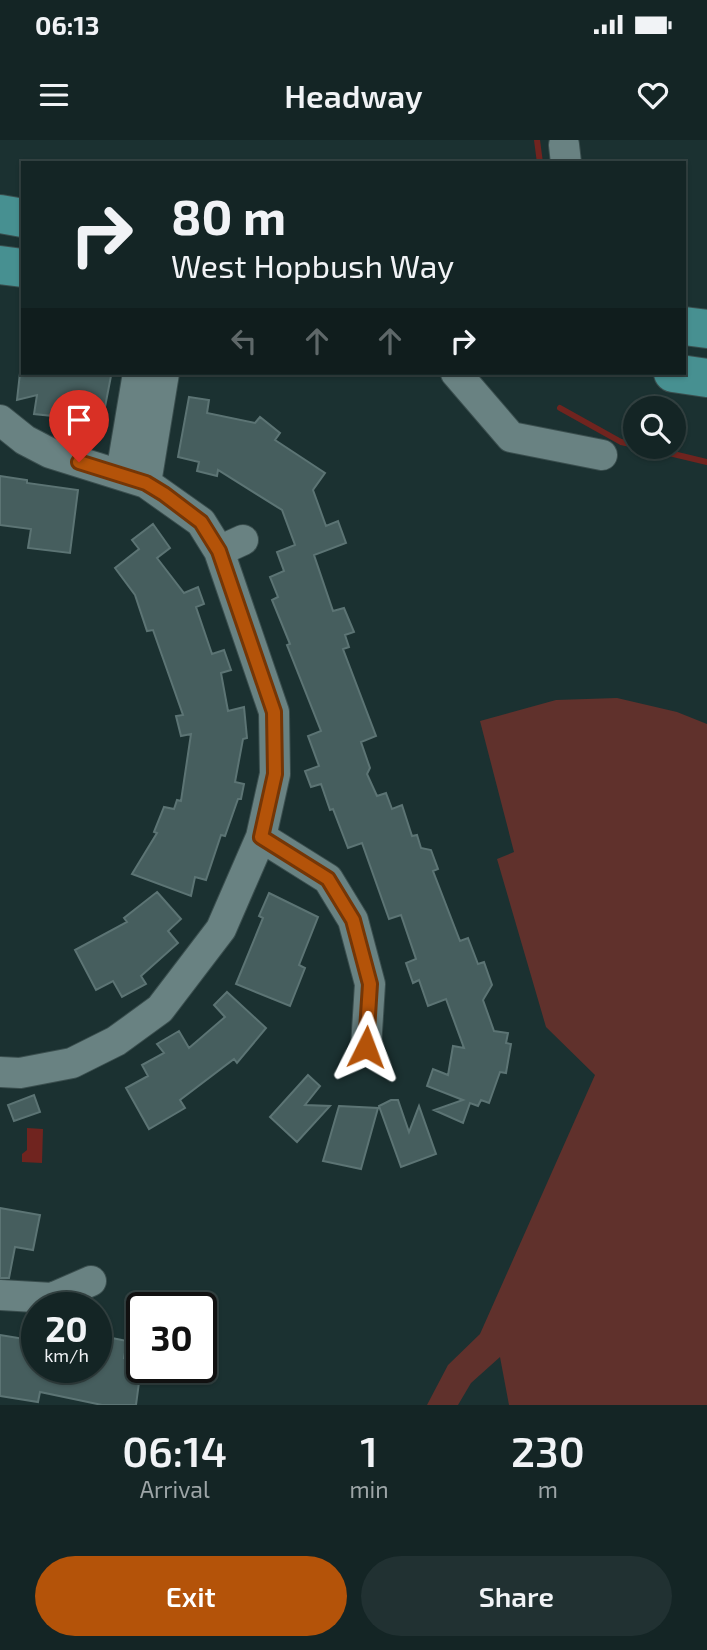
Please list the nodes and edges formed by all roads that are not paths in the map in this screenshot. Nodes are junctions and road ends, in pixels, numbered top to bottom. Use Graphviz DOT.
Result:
graph roads {
  1 [pos="0,214"];
  2 [pos="21,218"];
  3 [pos="0,265"];
  4 [pos="21,268"];
  5 [pos="686,326"];
  6 [pos="707,329"];
  7 [pos="138,375"];
  8 [pos="163,375"];
  9 [pos="458,375"];
  10 [pos="686,375"];
  11 [pos="707,378"];
  12 [pos="0,420"];
  13 [pos="602,455"];
  14 [pos="134,478"];
  15 [pos="261,837"];
  16 [pos="366,1047"];
  17 [pos="0,1072"];
  18 [pos="91,1281"];
  19 [pos="0,1296"];
  1 -- 2 [label="main road"];
  3 -- 4 [label="main road"];
  5 -- 6 [label="main road"];
  7 -- 14 [label="street"];
  8 -- 14 [label="street"];
  9 -- 13 [label="street"];
  10 -- 11 [label="main road"];
  12 -- 14 [label="street"];
  14 -- 15 [label="street"];
  15 -- 16 [label="street"];
  15 -- 17 [label="street"];
  18 -- 19 [label="street"];
}
